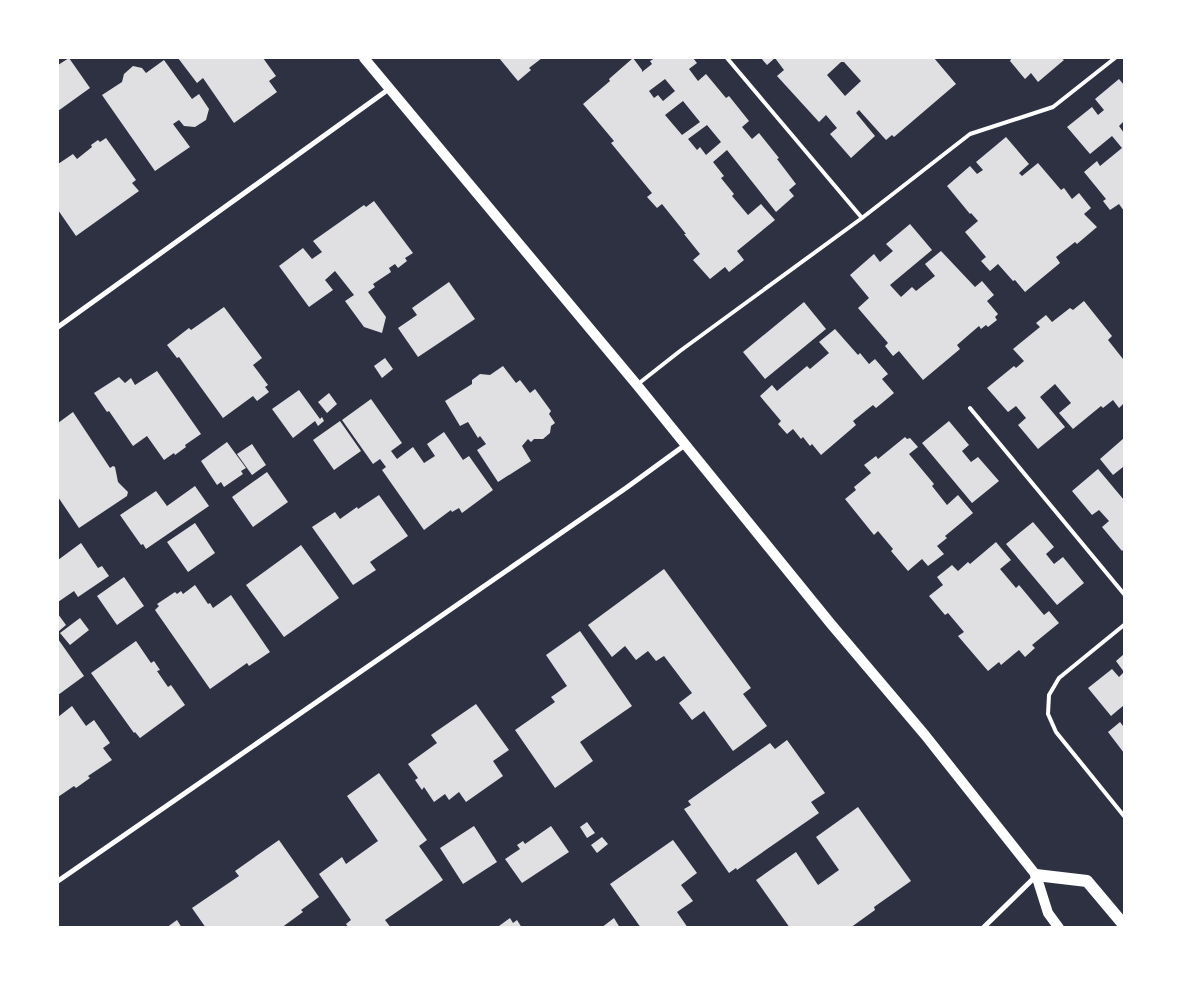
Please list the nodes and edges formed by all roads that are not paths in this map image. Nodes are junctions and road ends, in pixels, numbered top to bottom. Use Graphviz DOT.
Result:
graph roads {
  1 [pos="364,58"];
  2 [pos="727,58"];
  3 [pos="1115,58"];
  4 [pos="389,89"];
  5 [pos="862,218"];
  6 [pos="58,328"];
  7 [pos="637,385"];
  8 [pos="970,408"];
  9 [pos="686,444"];
  10 [pos="1124,594"];
  11 [pos="1124,625"];
  12 [pos="1124,816"];
  13 [pos="1036,875"];
  14 [pos="58,881"];
  15 [pos="1124,925"];
  16 [pos="983,928"];
  17 [pos="1059,928"];
  1 -- 4 [label="main road"];
  2 -- 5 [label="lane"];
  3 -- 5 [label="lane"];
  4 -- 6 [label="street"];
  4 -- 7 [label="main road"];
  5 -- 7 [label="lane"];
  7 -- 9 [label="main road"];
  8 -- 10 [label="lane"];
  9 -- 13 [label="main road"];
  9 -- 14 [label="street"];
  11 -- 12 [label="lane"];
  13 -- 15 [label="main road"];
  13 -- 16 [label="street"];
  13 -- 17 [label="main road"];
}
